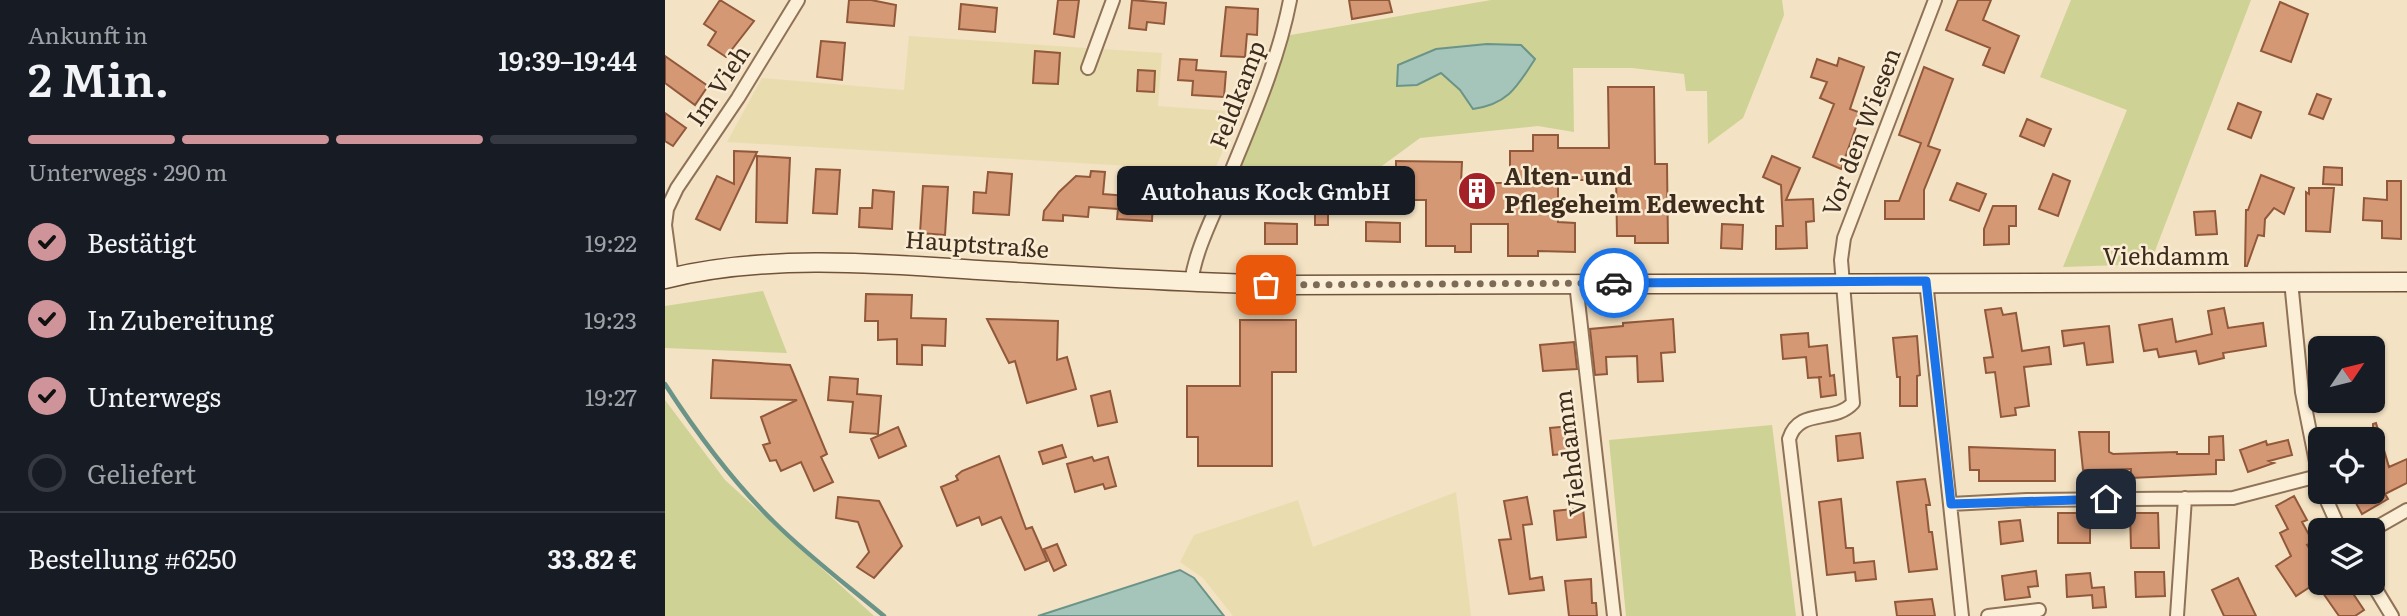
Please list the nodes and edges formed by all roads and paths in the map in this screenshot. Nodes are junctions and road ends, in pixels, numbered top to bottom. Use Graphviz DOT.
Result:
graph roads {
  1 [pos="799,0"];
  2 [pos="1113,0"];
  3 [pos="1290,0"];
  4 [pos="1935,0"];
  5 [pos="1088,68"];
  6 [pos="668,278"];
  7 [pos="1926,281"];
  8 [pos="2291,281"];
  9 [pos="1844,282"];
  10 [pos="2407,282"];
  11 [pos="1191,283"];
  12 [pos="1576,284"];
  13 [pos="1287,285"];
  14 [pos="2309,427"];
  15 [pos="2308,482"];
  16 [pos="2185,498"];
  17 [pos="1951,504"];
  18 [pos="2407,510"];
  19 [pos="2385,522"];
  20 [pos="2379,595"];
  21 [pos="2039,610"];
  22 [pos="1614,616"];
  23 [pos="1809,616"];
  24 [pos="1962,616"];
  25 [pos="1987,616"];
  26 [pos="2177,616"];
  27 [pos="2392,616"];
  1 -- 6 [label="street, Im Vieh"];
  2 -- 5 [label="street"];
  3 -- 11 [label="street, Feldkamp"];
  4 -- 9 [label="street, Vor den Wiesen"];
  6 -- 11 [label="main road, Hauptstraße"];
  7 -- 8 [label="main road, Viehdamm"];
  7 -- 9 [label="main road, Viehdamm"];
  7 -- 17 [label="street"];
  8 -- 10 [label="main road, Viehdamm"];
  8 -- 14 [label="street"];
  9 -- 12 [label="main road, Viehdamm"];
  9 -- 23 [label="street, Vor den Wiesen"];
  11 -- 13 [label="main road, Hauptstraße"];
  12 -- 13 [label="main road, Viehdamm"];
  12 -- 22 [label="street, Viehdamm"];
  15 -- 16 [label="street"];
  16 -- 17 [label="street"];
  16 -- 26 [label="street"];
  17 -- 24 [label="street"];
  18 -- 19 [label="street"];
  20 -- 27 [label="street"];
  21 -- 25 [label="street"];
}
